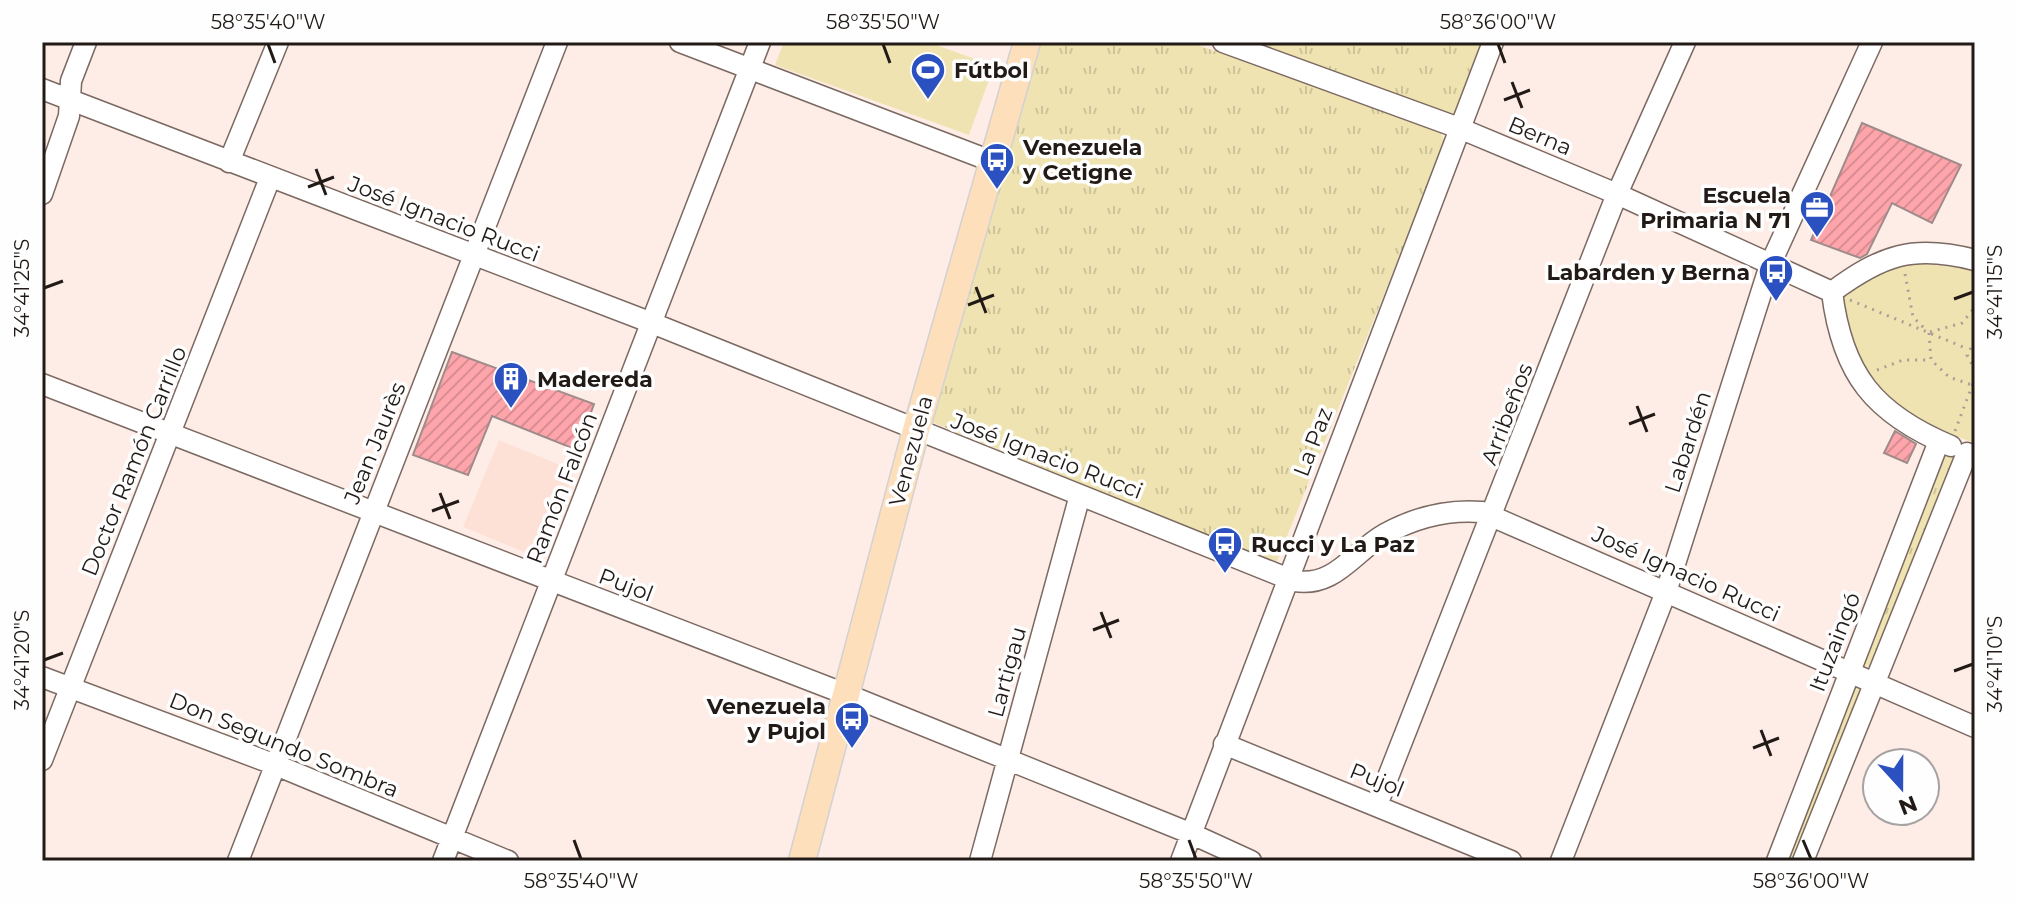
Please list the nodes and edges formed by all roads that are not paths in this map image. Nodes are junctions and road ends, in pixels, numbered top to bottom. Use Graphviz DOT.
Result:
graph roads {
  1 [pos="86,42"];
  2 [pos="278,42"];
  3 [pos="557,42"];
  4 [pos="680,42"];
  5 [pos="760,42"];
  6 [pos="1027,42"];
  7 [pos="1223,42"];
  8 [pos="1493,42"];
  9 [pos="1685,42"];
  10 [pos="1872,42"];
  11 [pos="749,69"];
  12 [pos="42,89"];
  13 [pos="70,100"];
  14 [pos="1459,128"];
  15 [pos="991,161"];
  16 [pos="229,162"];
  17 [pos="270,178"];
  18 [pos="42,194"];
  19 [pos="1617,194"];
  20 [pos="475,258"];
  21 [pos="1975,260"];
  22 [pos="1770,265"];
  23 [pos="1832,292"];
  24 [pos="652,323"];
  25 [pos="42,384"];
  26 [pos="916,430"];
  27 [pos="171,434"];
  28 [pos="1958,449"];
  29 [pos="1080,495"];
  30 [pos="373,512"];
  31 [pos="1494,516"];
  32 [pos="1287,578"];
  33 [pos="551,582"];
  34 [pos="1666,592"];
  35 [pos="1850,672"];
  36 [pos="42,677"];
  37 [pos="1874,683"];
  38 [pos="70,687"];
  39 [pos="848,695"];
  40 [pos="1975,727"];
  41 [pos="1224,744"];
  42 [pos="1008,759"];
  43 [pos="42,760"];
  44 [pos="276,765"];
  45 [pos="1377,805"];
  46 [pos="1192,834"];
  47 [pos="452,838"];
  48 [pos="238,861"];
  49 [pos="443,861"];
  50 [pos="508,861"];
  51 [pos="802,861"];
  52 [pos="980,861"];
  53 [pos="1181,861"];
  54 [pos="1251,861"];
  55 [pos="1511,861"];
  56 [pos="1561,861"];
  57 [pos="1777,861"];
  58 [pos="1803,861"];
  1 -- 13 [label="street"];
  2 -- 16 [label="street"];
  3 -- 20 [label="street, Jean Jaurès"];
  4 -- 11 [label="street"];
  5 -- 11 [label="street, Ramón Falcón"];
  6 -- 15 [label="main road, Venezuela"];
  7 -- 14 [label="street, Berna"];
  8 -- 14 [label="street, La Paz"];
  9 -- 19 [label="street, Arribeños"];
  10 -- 22 [label="street, Labardén"];
  11 -- 15 [label="street"];
  11 -- 24 [label="street, Ramón Falcón"];
  12 -- 13 [label="street, José Ignacio Rucci"];
  13 -- 16 [label="street, José Ignacio Rucci"];
  13 -- 18 [label="street"];
  14 -- 19 [label="street, Berna"];
  14 -- 32 [label="street, La Paz"];
  15 -- 26 [label="main road, Venezuela"];
  16 -- 17 [label="street, José Ignacio Rucci"];
  17 -- 20 [label="street, José Ignacio Rucci"];
  17 -- 27 [label="street, Doctor Ramón Carrillo"];
  19 -- 22 [label="street, Berna"];
  19 -- 31 [label="street, Arribeños"];
  20 -- 24 [label="street, José Ignacio Rucci"];
  20 -- 30 [label="street, Jean Jaurès"];
  21 -- 23 [label="street"];
  22 -- 23 [label="street, Berna"];
  22 -- 34 [label="street, Labardén"];
  23 -- 28 [label="street"];
  24 -- 26 [label="street, José Ignacio Rucci"];
  24 -- 33 [label="street, Ramón Falcón"];
  25 -- 27 [label="street, Pujol"];
  26 -- 29 [label="street, José Ignacio Rucci"];
  26 -- 39 [label="main road, Venezuela"];
  27 -- 30 [label="street, Pujol"];
  27 -- 38 [label="street, Doctor Ramón Carrillo"];
  28 -- 35 [label="street, Ituzaingó"];
  28 -- 37 [label="street"];
  29 -- 32 [label="street, José Ignacio Rucci"];
  29 -- 42 [label="street, Lartigau"];
  30 -- 33 [label="street, Pujol"];
  30 -- 44 [label="street, Jean Jaurès"];
  31 -- 32 [label="street, José Ignacio Rucci"];
  31 -- 34 [label="street, José Ignacio Rucci"];
  31 -- 45 [label="street, Arribeños"];
  32 -- 41 [label="street, La Paz"];
  33 -- 39 [label="street, Pujol"];
  33 -- 47 [label="street, Ramón Falcón"];
  34 -- 35 [label="street, José Ignacio Rucci"];
  34 -- 56 [label="street, Labardén"];
  35 -- 37 [label="street, José Ignacio Rucci"];
  35 -- 57 [label="street, Ituzaingó"];
  36 -- 38 [label="street, Don Segundo Sombra"];
  37 -- 40 [label="street, José Ignacio Rucci"];
  37 -- 58 [label="street"];
  38 -- 43 [label="street, Doctor Ramón Carrillo"];
  38 -- 44 [label="street, Don Segundo Sombra"];
  39 -- 42 [label="street, Pujol"];
  39 -- 51 [label="main road, Venezuela"];
  41 -- 45 [label="street, Pujol"];
  41 -- 46 [label="street, La Paz"];
  42 -- 46 [label="street, Pujol"];
  42 -- 52 [label="street, Lartigau"];
  44 -- 47 [label="street, Don Segundo Sombra"];
  44 -- 48 [label="street, Jean Jaurès"];
  45 -- 55 [label="street, Pujol"];
  46 -- 53 [label="street, La Paz"];
  46 -- 54 [label="street, Pujol"];
  47 -- 49 [label="street, Ramón Falcón"];
  47 -- 50 [label="street, Don Segundo Sombra"];
}
